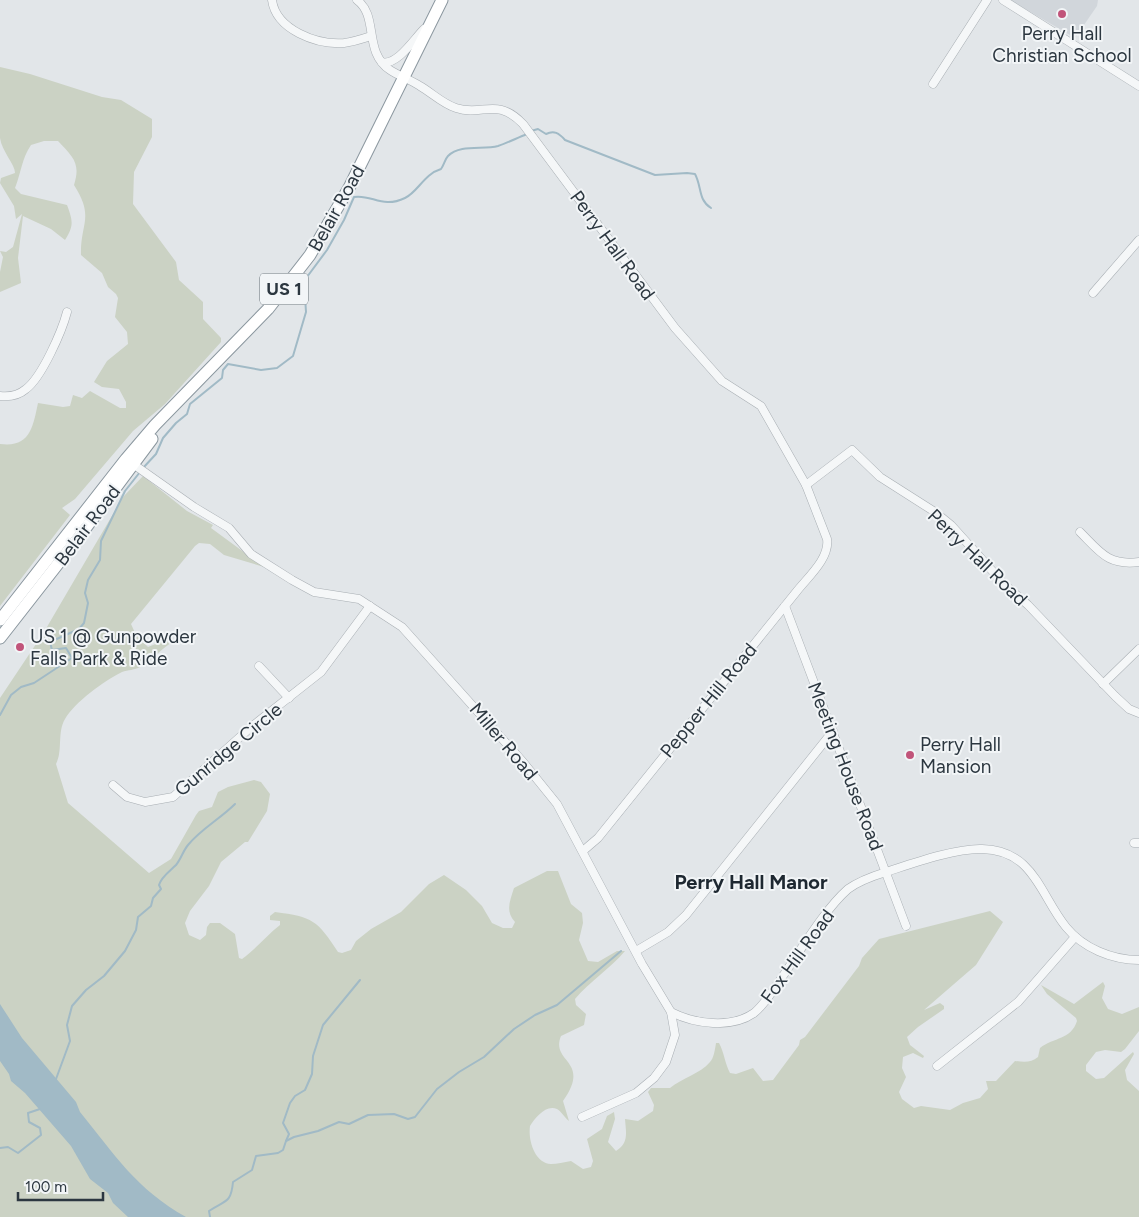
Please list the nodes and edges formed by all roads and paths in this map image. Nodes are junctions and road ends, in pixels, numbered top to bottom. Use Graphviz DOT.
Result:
graph roads {
  1 [pos="272,0"];
  2 [pos="357,0"];
  3 [pos="442,0"];
  4 [pos="988,0"];
  5 [pos="1003,0"];
  6 [pos="428,26"];
  7 [pos="371,36"];
  8 [pos="382,62"];
  9 [pos="403,76"];
  10 [pos="1138,83"];
  11 [pos="933,84"];
  12 [pos="1139,240"];
  13 [pos="1093,293"];
  14 [pos="67,312"];
  15 [pos="0,396"];
  16 [pos="136,466"];
  17 [pos="806,485"];
  18 [pos="1080,532"];
  19 [pos="828,547"];
  20 [pos="1139,562"];
  21 [pos="370,606"];
  22 [pos="785,606"];
  23 [pos="0,620"];
  24 [pos="0,638"];
  25 [pos="1139,649"];
  26 [pos="259,666"];
  27 [pos="1104,684"];
  28 [pos="289,698"];
  29 [pos="1139,713"];
  30 [pos="832,731"];
  31 [pos="113,785"];
  32 [pos="584,850"];
  33 [pos="886,872"];
  34 [pos="906,926"];
  35 [pos="1075,937"];
  36 [pos="636,951"];
  37 [pos="1139,960"];
  38 [pos="671,1012"];
  39 [pos="937,1066"];
  40 [pos="582,1117"];
  1 -- 7 [label="street"];
  2 -- 7 [label="street"];
  3 -- 6 [label="highway, Belair Road / US 1"];
  4 -- 11 [label="street"];
  5 -- 10 [label="street"];
  6 -- 8 [label="street"];
  6 -- 9 [label="highway, Belair Road / US 1"];
  7 -- 8 [label="street"];
  8 -- 9 [label="street, Perry Hall Road"];
  9 -- 16 [label="highway, Belair Road / US 1"];
  9 -- 17 [label="street, Perry Hall Road"];
  12 -- 13 [label="street"];
  14 -- 15 [label="street"];
  16 -- 21 [label="street, Miller Road"];
  16 -- 23 [label="highway, Belair Road / US 1"];
  16 -- 24 [label="highway, Belair Road / US 1"];
  17 -- 19 [label="street, Perry Hall Road"];
  17 -- 27 [label="street, Perry Hall Road"];
  18 -- 20 [label="street"];
  19 -- 22 [label="street, Pepper Hill Road"];
  21 -- 28 [label="street, Gunridge Circle"];
  21 -- 32 [label="street, Miller Road"];
  22 -- 30 [label="street, Meeting House Road"];
  22 -- 32 [label="street, Pepper Hill Road"];
  25 -- 27 [label="street"];
  26 -- 28 [label="street, Gunridge Circle"];
  27 -- 29 [label="street, Perry Hall Road"];
  28 -- 31 [label="street, Gunridge Circle"];
  30 -- 33 [label="street, Meeting House Road"];
  30 -- 36 [label="street"];
  32 -- 36 [label="street, Miller Road"];
  33 -- 34 [label="street, Meeting House Road"];
  33 -- 35 [label="street, Fox Hill Road"];
  33 -- 38 [label="street, Fox Hill Road"];
  35 -- 37 [label="street, Fox Hill Road"];
  35 -- 39 [label="street"];
  36 -- 38 [label="street, Miller Road"];
  38 -- 40 [label="street, Miller Road"];
}
